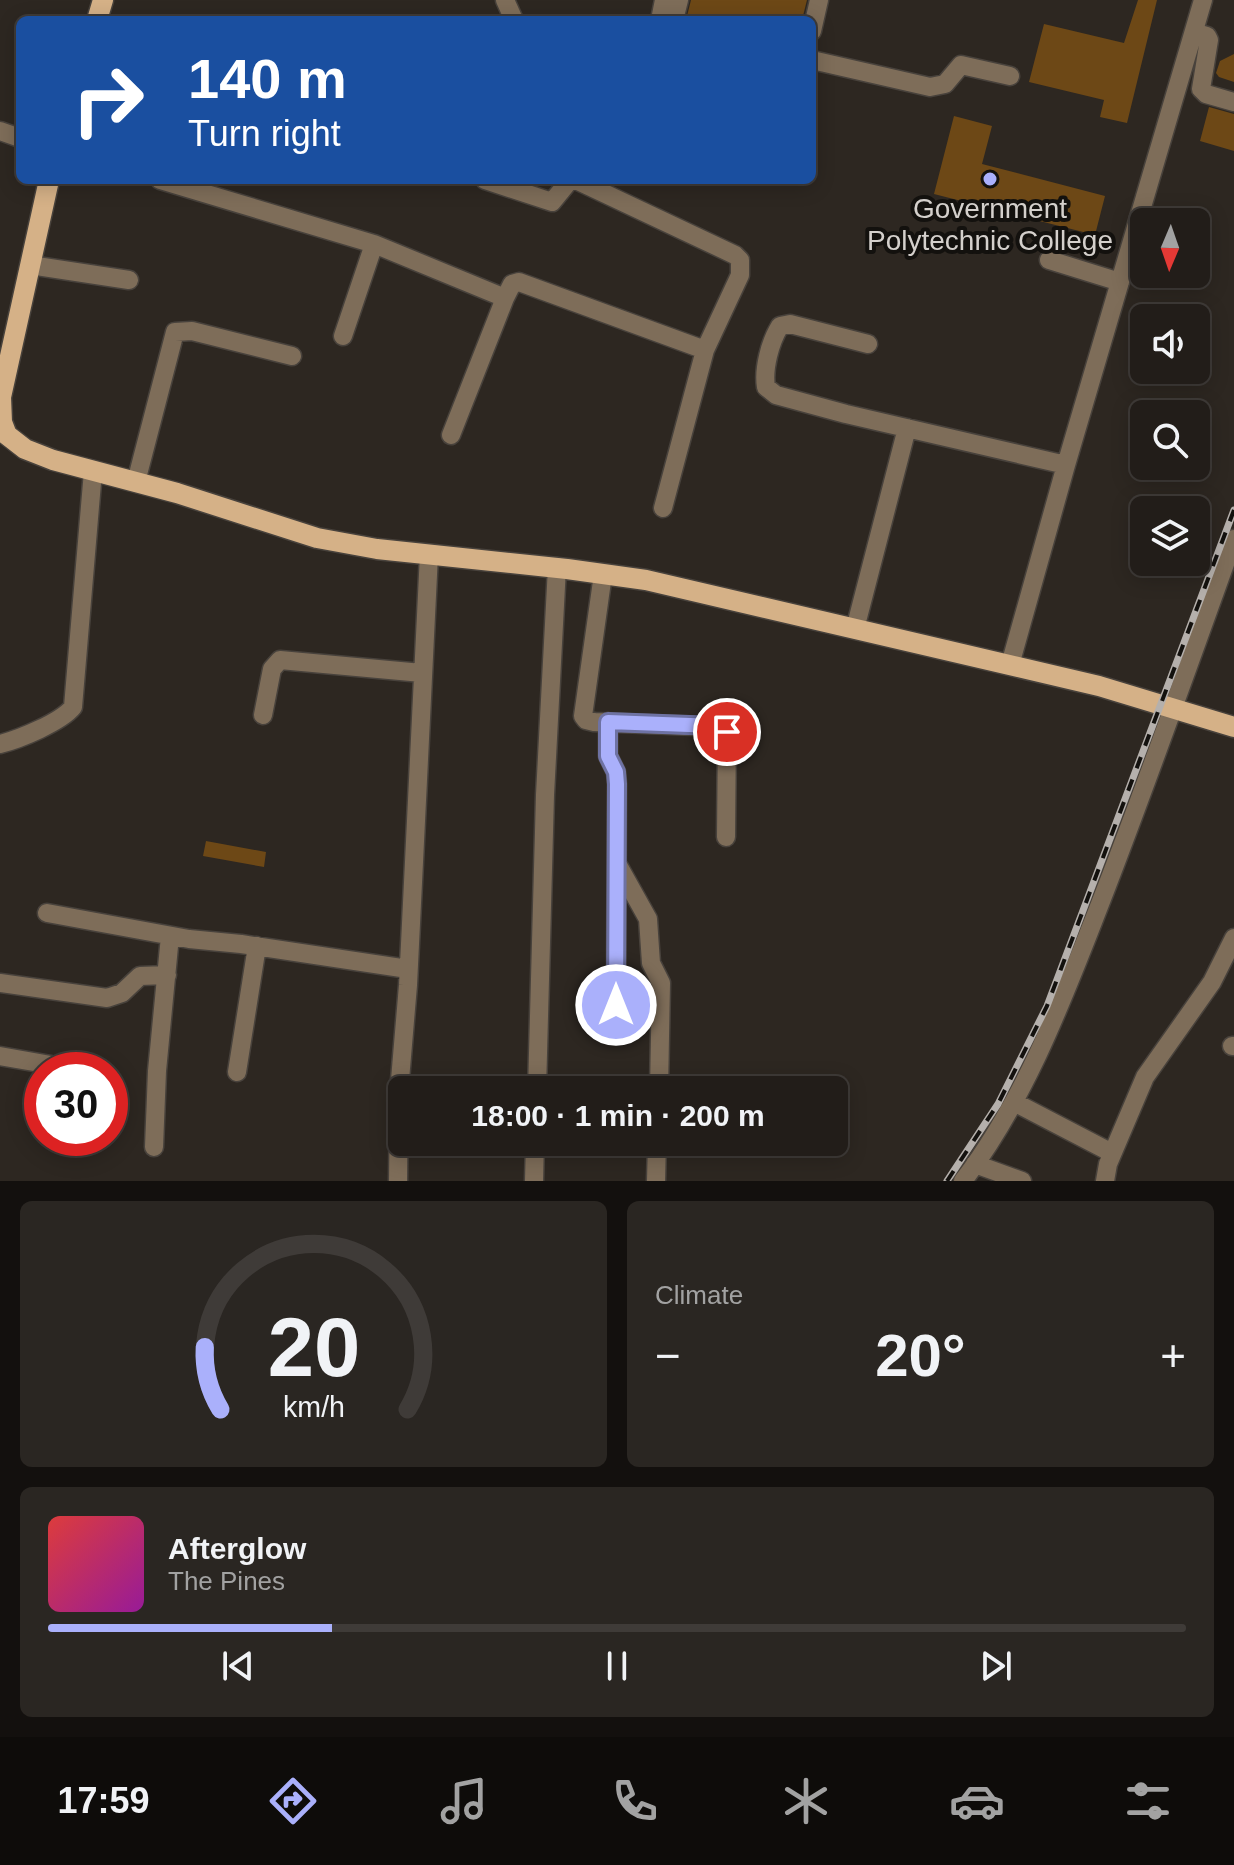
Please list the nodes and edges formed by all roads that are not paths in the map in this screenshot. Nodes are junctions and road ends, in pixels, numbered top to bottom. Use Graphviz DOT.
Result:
graph roads {
  1 [pos="1203,0"];
  2 [pos="1194,32"];
  3 [pos="816,61"];
  4 [pos="1010,76"];
  5 [pos="1234,102"];
  6 [pos="48,184"];
  7 [pos="173,184"];
  8 [pos="497,184"];
  9 [pos="569,184"];
  10 [pos="582,184"];
  11 [pos="374,244"];
  12 [pos="1049,260"];
  13 [pos="30,265"];
  14 [pos="129,280"];
  15 [pos="1120,282"];
  16 [pos="505,298"];
  17 [pos="343,336"];
  18 [pos="868,344"];
  19 [pos="705,350"];
  20 [pos="292,356"];
  21 [pos="907,428"];
  22 [pos="451,435"];
  23 [pos="4,439"];
  24 [pos="1066,465"];
  25 [pos="93,471"];
  26 [pos="136,482"];
  27 [pos="663,508"];
  28 [pos="1234,539"];
  29 [pos="429,554"];
  30 [pos="557,567"];
  31 [pos="603,574"];
  32 [pos="855,629"];
  33 [pos="1010,665"];
  34 [pos="422,673"];
  35 [pos="1174,708"];
  36 [pos="263,715"];
  37 [pos="608,722"];
  38 [pos="1234,727"];
  39 [pos="0,744"];
  40 [pos="726,837"];
  41 [pos="616,860"];
  42 [pos="47,913"];
  43 [pos="170,936"];
  44 [pos="1234,938"];
  45 [pos="257,946"];
  46 [pos="408,969"];
  47 [pos="167,975"];
  48 [pos="0,983"];
  49 [pos="616,1005"];
  50 [pos="0,1056"];
  51 [pos="24,1060"];
  52 [pos="237,1072"];
  53 [pos="537,1076"];
  54 [pos="659,1076"];
  55 [pos="1014,1102"];
  56 [pos="154,1147"];
  57 [pos="1112,1153"];
  58 [pos="535,1156"];
  59 [pos="657,1156"];
  60 [pos="975,1164"];
  61 [pos="398,1181"];
  62 [pos="534,1181"];
  63 [pos="656,1181"];
  64 [pos="963,1181"];
  65 [pos="1022,1181"];
  66 [pos="1105,1181"];
  1 -- 2 [label="street"];
  2 -- 5 [label="street"];
  2 -- 15 [label="street"];
  3 -- 4 [label="street"];
  6 -- 13 [label="main road"];
  7 -- 11 [label="street"];
  8 -- 9 [label="street"];
  10 -- 19 [label="street"];
  11 -- 16 [label="street"];
  11 -- 17 [label="street"];
  12 -- 15 [label="street"];
  13 -- 14 [label="street"];
  13 -- 23 [label="main road"];
  15 -- 24 [label="street"];
  16 -- 19 [label="street"];
  16 -- 22 [label="street"];
  18 -- 21 [label="street"];
  19 -- 27 [label="street"];
  20 -- 26 [label="street"];
  21 -- 24 [label="street"];
  21 -- 32 [label="street"];
  23 -- 25 [label="main road"];
  24 -- 33 [label="street"];
  25 -- 26 [label="main road"];
  25 -- 39 [label="street"];
  26 -- 29 [label="main road"];
  28 -- 35 [label="street"];
  29 -- 30 [label="main road"];
  29 -- 34 [label="street"];
  30 -- 31 [label="main road"];
  30 -- 53 [label="street"];
  31 -- 32 [label="main road"];
  31 -- 37 [label="street"];
  32 -- 33 [label="main road"];
  33 -- 35 [label="main road"];
  34 -- 36 [label="street"];
  34 -- 46 [label="street"];
  35 -- 38 [label="main road"];
  35 -- 55 [label="street"];
  37 -- 40 [label="street"];
  37 -- 41 [label="street"];
  41 -- 49 [label="street"];
  41 -- 54 [label="street"];
  42 -- 43 [label="street"];
  43 -- 45 [label="street"];
  43 -- 47 [label="street"];
  44 -- 57 [label="street"];
  45 -- 46 [label="street"];
  45 -- 52 [label="street"];
  46 -- 61 [label="street"];
  47 -- 48 [label="street"];
  47 -- 56 [label="street"];
  50 -- 51 [label="street"];
  55 -- 57 [label="street"];
  55 -- 60 [label="street"];
  57 -- 66 [label="street"];
  58 -- 62 [label="street"];
  59 -- 63 [label="street"];
  60 -- 64 [label="street"];
  60 -- 65 [label="street"];
}
